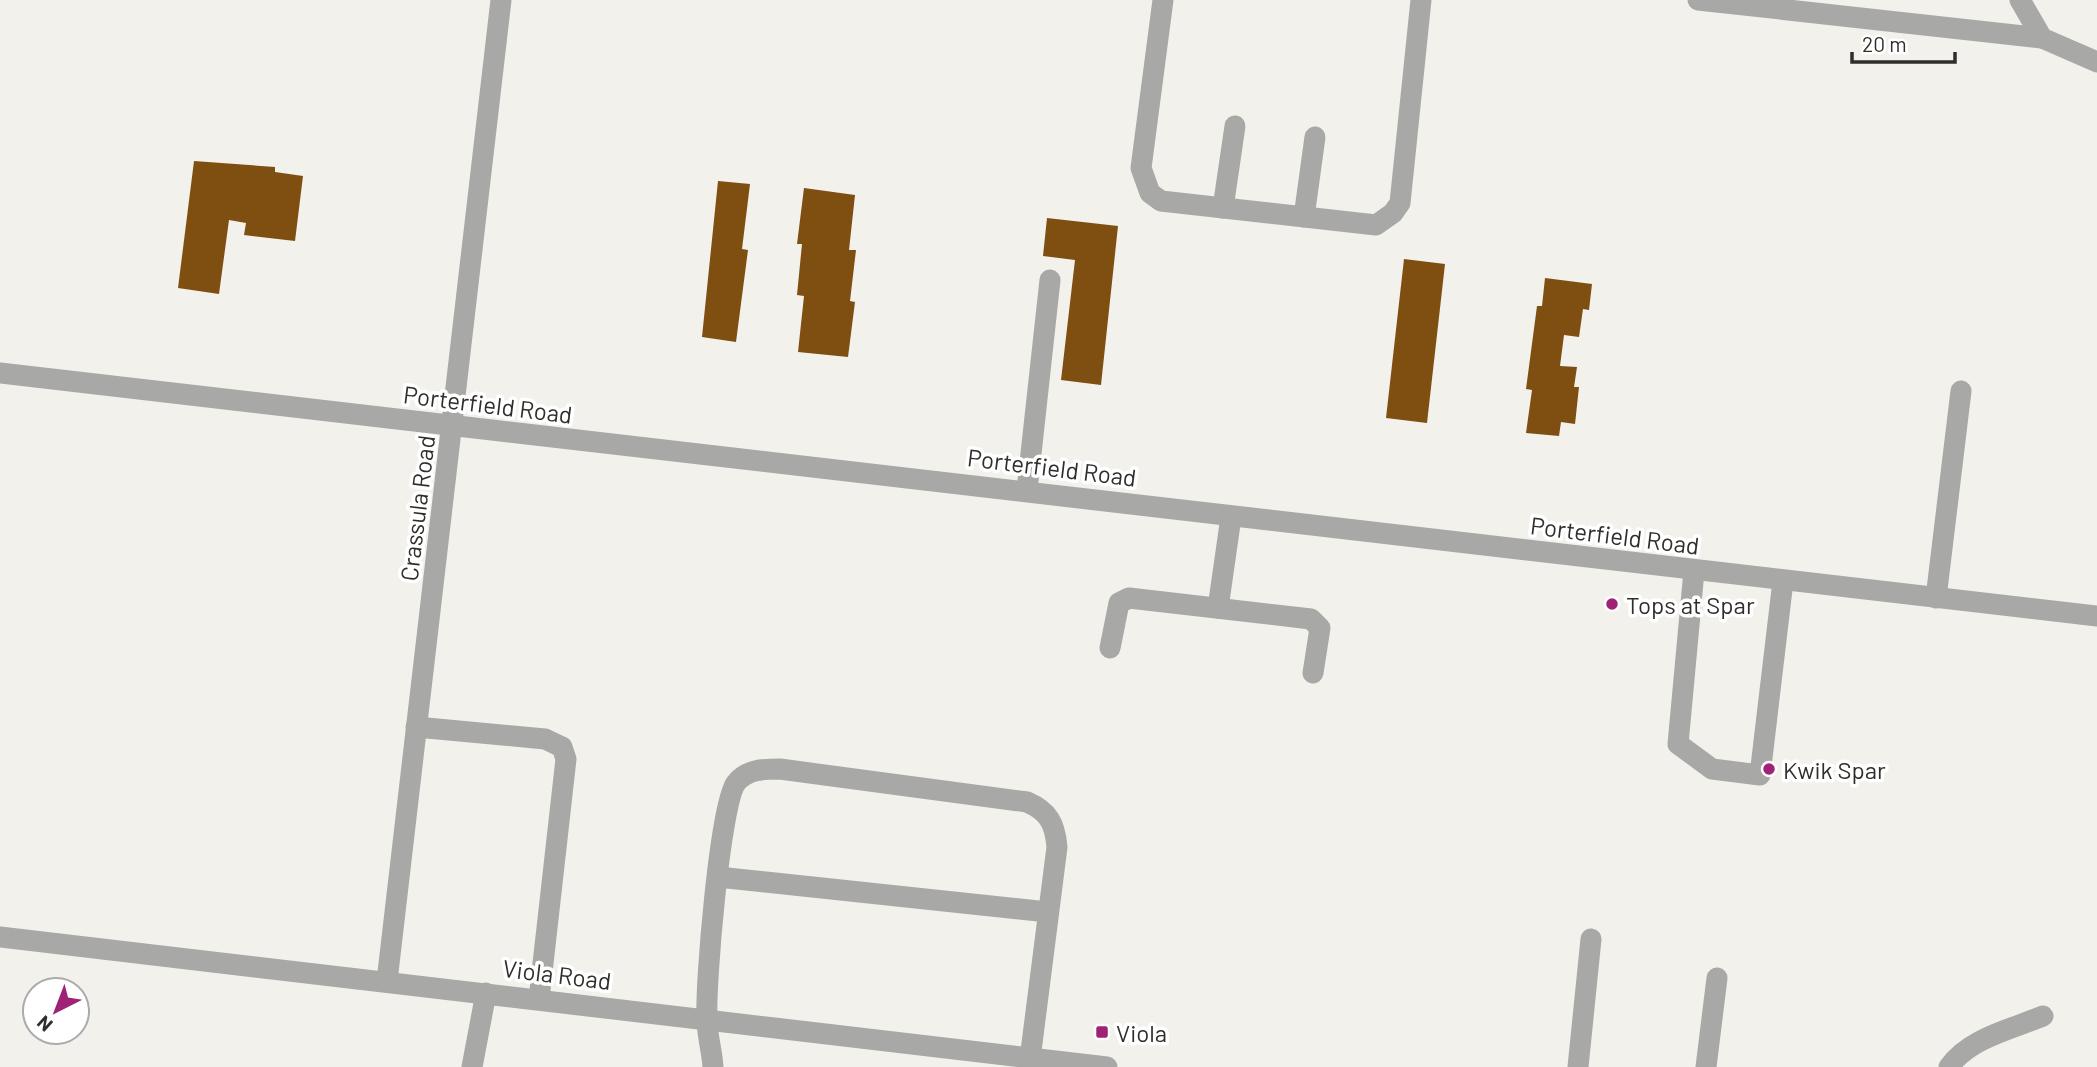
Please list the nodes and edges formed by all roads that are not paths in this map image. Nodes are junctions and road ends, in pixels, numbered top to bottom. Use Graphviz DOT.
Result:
graph roads {
  1 [pos="501,0"];
  2 [pos="1163,0"];
  3 [pos="1420,0"];
  4 [pos="1698,0"];
  5 [pos="2020,0"];
  6 [pos="2042,38"];
  7 [pos="2097,62"];
  8 [pos="1235,126"];
  9 [pos="1315,138"];
  10 [pos="1223,208"];
  11 [pos="1304,217"];
  12 [pos="1050,279"];
  13 [pos="0,373"];
  14 [pos="1961,391"];
  15 [pos="453,426"];
  16 [pos="1027,490"];
  17 [pos="1231,517"];
  18 [pos="1694,571"];
  19 [pos="1783,581"];
  20 [pos="1936,598"];
  21 [pos="1218,608"];
  22 [pos="2097,616"];
  23 [pos="1110,648"];
  24 [pos="1313,673"];
  25 [pos="416,727"];
  26 [pos="718,877"];
  27 [pos="1048,912"];
  28 [pos="0,937"];
  29 [pos="1591,939"];
  30 [pos="1717,978"];
  31 [pos="387,981"];
  32 [pos="486,993"];
  33 [pos="539,999"];
  34 [pos="2043,1016"];
  35 [pos="706,1018"];
  36 [pos="935,1058"];
  37 [pos="1030,1059"];
  38 [pos="472,1067"];
  39 [pos="713,1067"];
  40 [pos="1107,1067"];
  41 [pos="1578,1067"];
  42 [pos="1706,1067"];
  43 [pos="1949,1067"];
  1 -- 15 [label="street, Crassula Road"];
  2 -- 10 [label="street"];
  3 -- 11 [label="street"];
  4 -- 6 [label="street"];
  5 -- 6 [label="street"];
  6 -- 7 [label="street"];
  8 -- 10 [label="street"];
  9 -- 11 [label="street"];
  10 -- 11 [label="street"];
  12 -- 16 [label="street"];
  13 -- 15 [label="street, Porterfield Road"];
  14 -- 20 [label="street"];
  15 -- 16 [label="street, Porterfield Road"];
  15 -- 25 [label="street, Crassula Road"];
  16 -- 17 [label="street, Porterfield Road"];
  17 -- 18 [label="street, Porterfield Road"];
  17 -- 21 [label="street"];
  18 -- 19 [label="street, Porterfield Road"];
  18 -- 19 [label="street"];
  19 -- 20 [label="street, Porterfield Road"];
  20 -- 22 [label="street, Porterfield Road"];
  21 -- 23 [label="street"];
  21 -- 24 [label="street"];
  25 -- 31 [label="street, Crassula Road"];
  25 -- 33 [label="street"];
  26 -- 27 [label="street"];
  26 -- 27 [label="street"];
  26 -- 35 [label="street"];
  27 -- 37 [label="street"];
  28 -- 31 [label="street, Viola Road"];
  29 -- 41 [label="street"];
  30 -- 42 [label="street"];
  31 -- 32 [label="street, Viola Road"];
  32 -- 33 [label="street, Viola Road"];
  32 -- 38 [label="street"];
  33 -- 35 [label="street, Viola Road"];
  34 -- 43 [label="street"];
  35 -- 36 [label="street, Viola Road"];
  35 -- 39 [label="street"];
  36 -- 37 [label="street, Viola Road"];
  37 -- 40 [label="street, Viola Road"];
}
